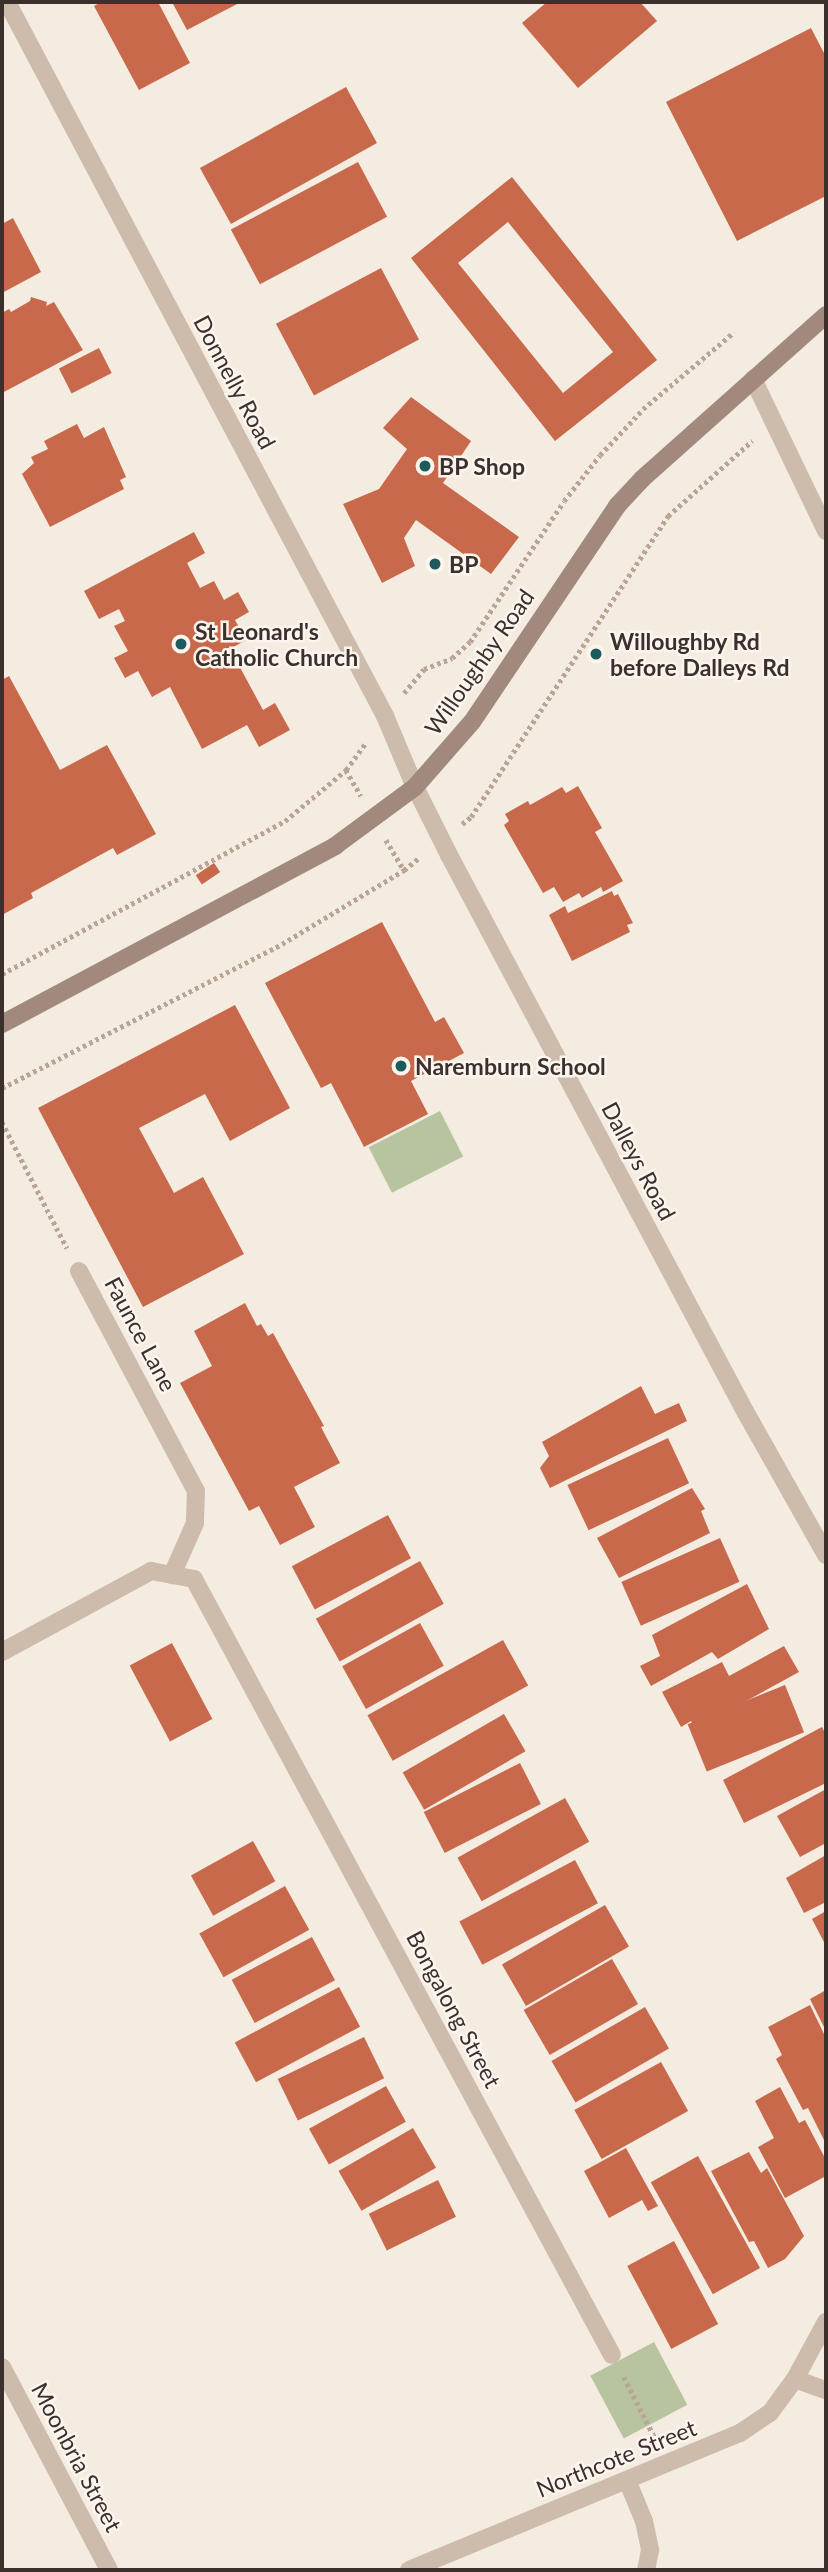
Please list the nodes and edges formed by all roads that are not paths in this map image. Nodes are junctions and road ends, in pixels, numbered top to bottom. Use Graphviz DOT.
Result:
graph roads {
  1 [pos="7,2"];
  2 [pos="826,315"];
  3 [pos="753,379"];
  4 [pos="826,531"];
  5 [pos="415,788"];
  6 [pos="2,1024"];
  7 [pos="79,1271"];
  8 [pos="826,1555"];
  9 [pos="172,1575"];
  10 [pos="2,1652"];
  11 [pos="826,2322"];
  12 [pos="612,2355"];
  13 [pos="2,2367"];
  14 [pos="795,2379"];
  15 [pos="826,2389"];
  16 [pos="627,2480"];
  17 [pos="109,2570"];
  18 [pos="409,2570"];
  19 [pos="646,2570"];
  1 -- 5 [label="street, Donnelly Road"];
  2 -- 3 [label="main road, Willoughby Road"];
  3 -- 4 [label="street"];
  3 -- 5 [label="main road, Willoughby Road"];
  5 -- 6 [label="main road, Willoughby Road"];
  5 -- 8 [label="street, Dalleys Road"];
  7 -- 9 [label="street, Faunce Lane"];
  9 -- 10 [label="street"];
  9 -- 12 [label="street, Bongalong Street"];
  11 -- 14 [label="street"];
  13 -- 17 [label="street, Moonbria Street"];
  14 -- 15 [label="street"];
  14 -- 16 [label="street, Northcote Street"];
  16 -- 18 [label="street, Northcote Street"];
  16 -- 19 [label="street"];
}
